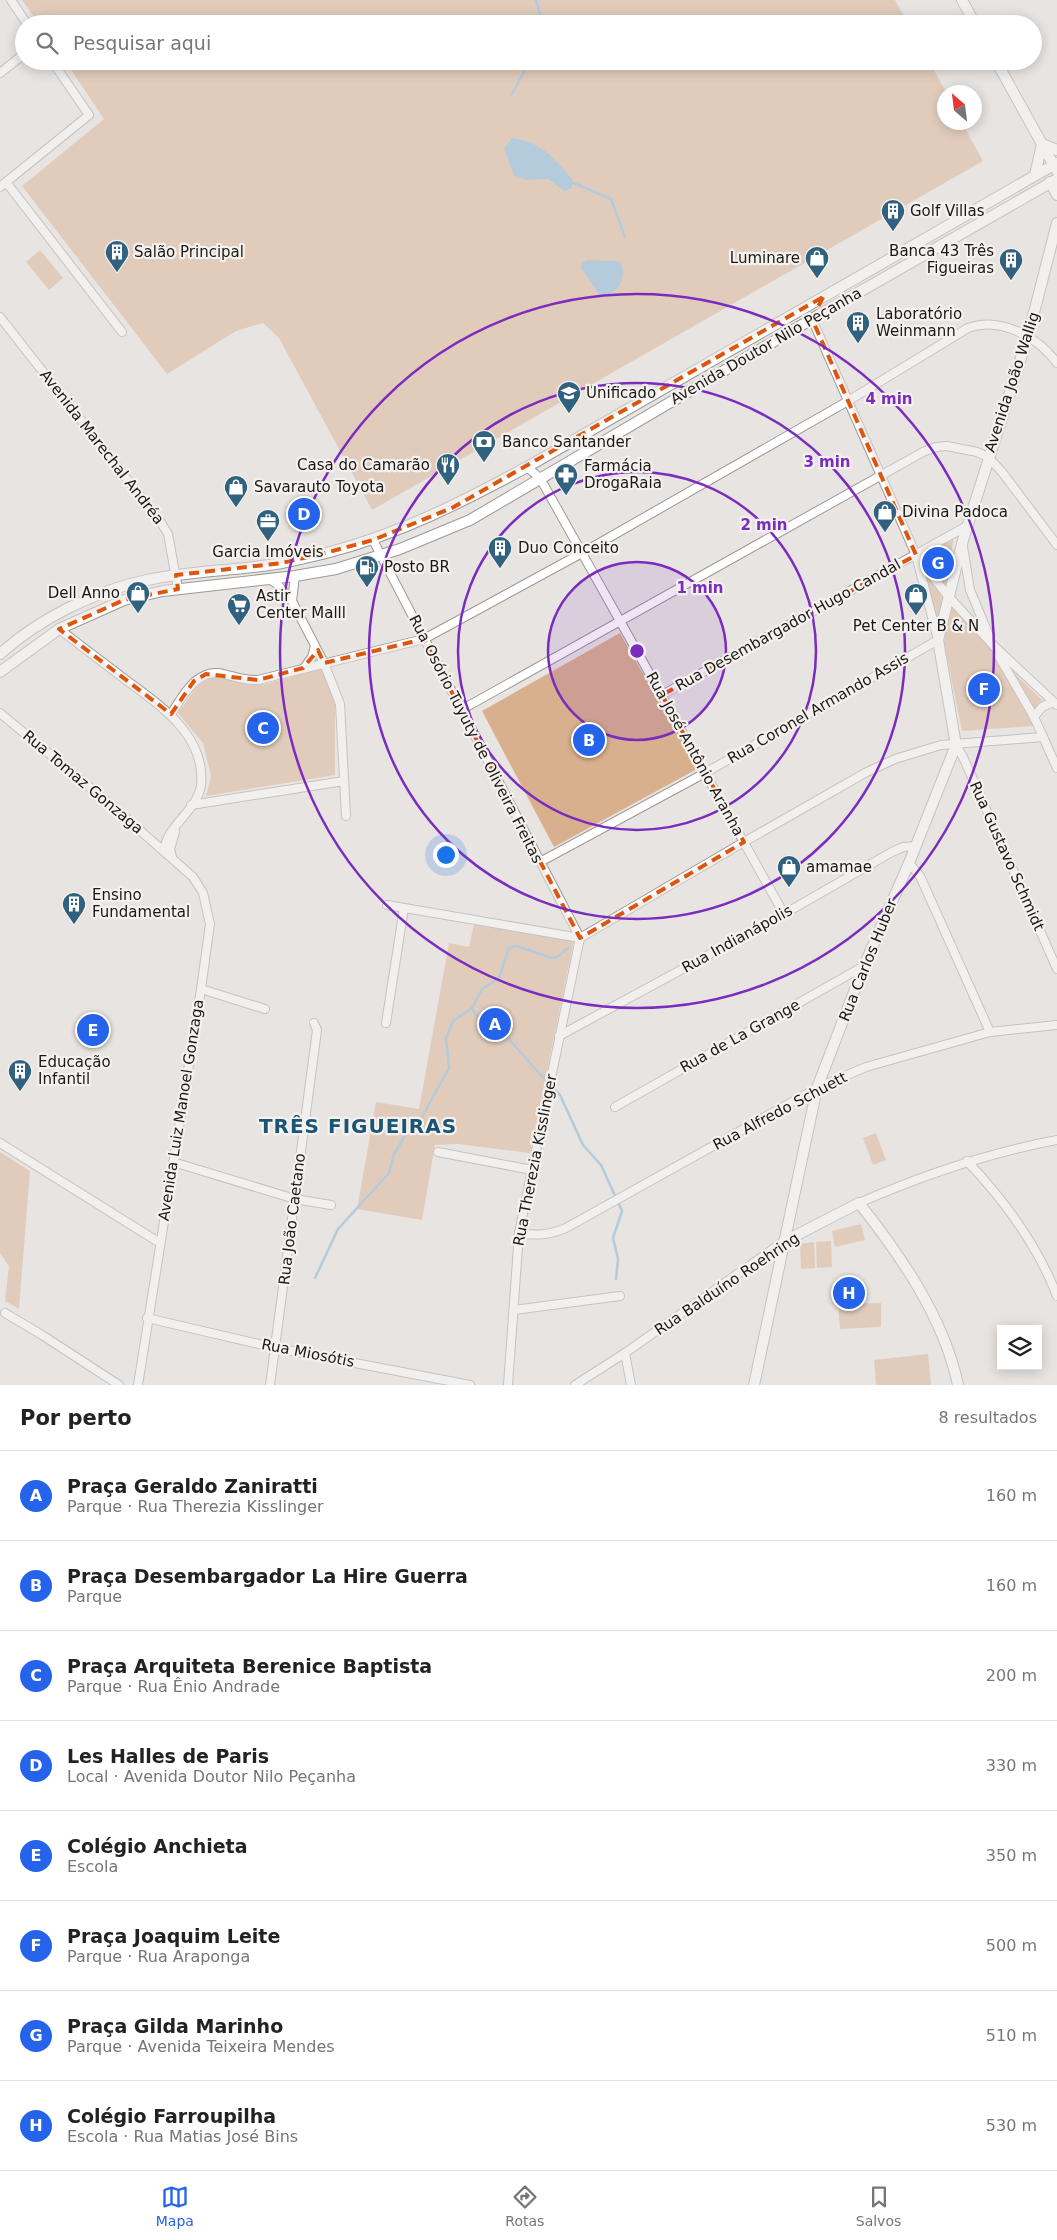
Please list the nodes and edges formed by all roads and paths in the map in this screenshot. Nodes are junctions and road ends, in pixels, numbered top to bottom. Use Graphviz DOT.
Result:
graph roads {
  1 [pos="11,0"];
  2 [pos="962,0"];
  3 [pos="21,15"];
  4 [pos="970,15"];
  5 [pos="15,61"];
  6 [pos="58,70"];
  7 [pos="1001,70"];
  8 [pos="0,73"];
  9 [pos="1042,144"];
  10 [pos="1057,150"];
  11 [pos="1056,166"];
  12 [pos="1035,175"];
  13 [pos="1054,180"];
  14 [pos="3,185"];
  15 [pos="1057,195"];
  16 [pos="1057,222"];
  17 [pos="822,297"];
  18 [pos="0,317"];
  19 [pos="812,318"];
  20 [pos="122,332"];
  21 [pos="1028,336"];
  22 [pos="1057,363"];
  23 [pos="848,402"];
  24 [pos="988,458"];
  25 [pos="528,467"];
  26 [pos="881,476"];
  27 [pos="540,478"];
  28 [pos="967,526"];
  29 [pos="373,540"];
  30 [pos="962,540"];
  31 [pos="1057,545"];
  32 [pos="582,552"];
  33 [pos="916,555"];
  34 [pos="380,556"];
  35 [pos="176,575"];
  36 [pos="295,576"];
  37 [pos="268,579"];
  38 [pos="178,589"];
  39 [pos="948,596"];
  40 [pos="292,601"];
  41 [pos="621,622"];
  42 [pos="59,628"];
  43 [pos="424,639"];
  44 [pos="938,640"];
  45 [pos="315,646"];
  46 [pos="994,646"];
  47 [pos="0,654"];
  48 [pos="324,663"];
  49 [pos="303,668"];
  50 [pos="0,672"];
  51 [pos="662,695"];
  52 [pos="1055,703"];
  53 [pos="461,710"];
  54 [pos="0,714"];
  55 [pos="171,714"];
  56 [pos="1034,717"];
  57 [pos="1043,737"];
  58 [pos="956,745"];
  59 [pos="1057,768"];
  60 [pos="705,773"];
  61 [pos="344,781"];
  62 [pos="191,806"];
  63 [pos="346,816"];
  64 [pos="178,823"];
  65 [pos="155,842"];
  66 [pos="744,842"];
  67 [pos="916,846"];
  68 [pos="164,851"];
  69 [pos="172,858"];
  70 [pos="540,862"];
  71 [pos="909,863"];
  72 [pos="387,905"];
  73 [pos="404,908"];
  74 [pos="784,914"];
  75 [pos="580,938"];
  76 [pos="864,966"];
  77 [pos="1057,969"];
  78 [pos="201,989"];
  79 [pos="265,1009"];
  80 [pos="314,1023"];
  81 [pos="386,1023"];
  82 [pos="1057,1025"];
  83 [pos="990,1032"];
  84 [pos="559,1036"];
  85 [pos="817,1088"];
  86 [pos="615,1106"];
  87 [pos="1057,1140"];
  88 [pos="0,1144"];
  89 [pos="438,1152"];
  90 [pos="967,1161"];
  91 [pos="173,1162"];
  92 [pos="532,1170"];
  93 [pos="295,1199"];
  94 [pos="859,1203"];
  95 [pos="330,1205"];
  96 [pos="519,1233"];
  97 [pos="160,1242"];
  98 [pos="783,1242"];
  99 [pos="620,1296"];
  100 [pos="1057,1296"];
  101 [pos="514,1310"];
  102 [pos="5,1313"];
  103 [pos="147,1318"];
  104 [pos="637,1345"];
  105 [pos="276,1348"];
  106 [pos="625,1353"];
  107 [pos="627,1369"];
  108 [pos="119,1385"];
  109 [pos="138,1385"];
  110 [pos="270,1385"];
  111 [pos="470,1385"];
  112 [pos="508,1385"];
  113 [pos="575,1385"];
  114 [pos="631,1385"];
  115 [pos="754,1385"];
  116 [pos="958,1385"];
  1 -- 3 [label="street"];
  2 -- 4 [label="main road"];
  5 -- 8 [label="street"];
  6 -- 14 [label="street"];
  7 -- 9 [label="main road"];
  9 -- 10 [label="main road"];
  9 -- 11 [label="main road"];
  9 -- 12 [label="main road"];
  11 -- 12 [label="main road, Avenida Doutor Nilo Peçanha"];
  12 -- 17 [label="main road, Avenida Doutor Nilo Peçanha"];
  13 -- 15 [label="main road"];
  13 -- 19 [label="main road, Avenida Doutor Nilo Peçanha"];
  14 -- 20 [label="street"];
  16 -- 21 [label="main road, Avenida João Wallig"];
  17 -- 19 [label="main road"];
  17 -- 25 [label="main road, Avenida Doutor Nilo Peçanha"];
  18 -- 35 [label="street, Avenida Marechal Andréa"];
  19 -- 23 [label="street"];
  19 -- 27 [label="main road, Avenida Doutor Nilo Peçanha"];
  21 -- 22 [label="street"];
  21 -- 23 [label="street"];
  21 -- 24 [label="main road, Avenida João Wallig"];
  23 -- 26 [label="street"];
  23 -- 32 [label="street"];
  24 -- 26 [label="street"];
  24 -- 28 [label="main road, Avenida João Wallig"];
  24 -- 31 [label="street"];
  25 -- 27 [label="street, Rua José Antônio Aranha"];
  25 -- 29 [label="main road, Avenida Doutor Nilo Peçanha"];
  26 -- 33 [label="street"];
  26 -- 41 [label="street"];
  27 -- 32 [label="street, Rua José Antônio Aranha"];
  27 -- 34 [label="main road, Avenida Doutor Nilo Peçanha"];
  28 -- 30 [label="main road, Avenida João Wallig"];
  28 -- 33 [label="street, Rua Desembargador Hugo Candal"];
  29 -- 34 [label="street, Rua Osório Tuyuty de Oliveira Freitas"];
  29 -- 35 [label="main road, Avenida Doutor Nilo Peçanha"];
  30 -- 39 [label="main road"];
  30 -- 46 [label="street"];
  32 -- 41 [label="street, Rua José Antônio Aranha"];
  32 -- 43 [label="street"];
  33 -- 39 [label="street"];
  33 -- 44 [label="street"];
  33 -- 51 [label="street, Rua Desembargador Hugo Candal"];
  34 -- 36 [label="main road, Avenida Doutor Nilo Peçanha"];
  34 -- 43 [label="street, Rua Osório Tuyuty de Oliveira Freitas"];
  35 -- 38 [label="street, Avenida Marechal Andréa"];
  35 -- 47 [label="main road, Avenida Doutor Nilo Peçanha"];
  36 -- 37 [label="main road, Avenida Doutor Nilo Peçanha"];
  36 -- 40 [label="street"];
  37 -- 38 [label="main road, Avenida Doutor Nilo Peçanha"];
  37 -- 40 [label="street"];
  38 -- 42 [label="main road, Avenida Doutor Nilo Peçanha"];
  39 -- 44 [label="main road"];
  39 -- 46 [label="street"];
  40 -- 45 [label="street"];
  41 -- 51 [label="street, Rua José Antônio Aranha"];
  41 -- 53 [label="street"];
  42 -- 50 [label="main road, Avenida Doutor Nilo Peçanha"];
  42 -- 55 [label="street"];
  43 -- 48 [label="street"];
  43 -- 53 [label="street, Rua Osório Tuyuty de Oliveira Freitas"];
  44 -- 58 [label="main road"];
  44 -- 60 [label="street, Rua Coronel Armando Assis"];
  45 -- 48 [label="street"];
  45 -- 49 [label="street"];
  46 -- 52 [label="street"];
  46 -- 56 [label="street"];
  48 -- 49 [label="street"];
  48 -- 61 [label="street"];
  49 -- 55 [label="street"];
  51 -- 60 [label="street, Rua José Antônio Aranha"];
  52 -- 56 [label="street"];
  53 -- 70 [label="street, Rua Osório Tuyuty de Oliveira Freitas"];
  54 -- 65 [label="street, Rua Tomaz Gonzaga"];
  55 -- 62 [label="street"];
  56 -- 57 [label="street"];
  57 -- 58 [label="street"];
  57 -- 59 [label="street"];
  58 -- 66 [label="street"];
  58 -- 67 [label="main road, Rua Carlos Huber"];
  58 -- 77 [label="street, Rua Gustavo Schmidt"];
  60 -- 66 [label="street, Rua José Antônio Aranha"];
  60 -- 70 [label="street, Rua Coronel Armando Assis"];
  61 -- 62 [label="street"];
  61 -- 63 [label="street"];
  62 -- 64 [label="street"];
  64 -- 65 [label="street"];
  64 -- 68 [label="street"];
  64 -- 69 [label="street"];
  65 -- 68 [label="street, Rua Tomaz Gonzaga"];
  66 -- 74 [label="street, Rua José Antônio Aranha"];
  66 -- 75 [label="street"];
  67 -- 71 [label="main road, Rua Carlos Huber"];
  67 -- 74 [label="street, Rua Indianápolis"];
  68 -- 69 [label="street, Avenida Luiz Manoel Gonzaga"];
  69 -- 78 [label="street, Avenida Luiz Manoel Gonzaga"];
  70 -- 75 [label="street, Rua Osório Tuyuty de Oliveira Freitas"];
  71 -- 76 [label="main road, Rua Carlos Huber"];
  71 -- 83 [label="street"];
  72 -- 73 [label="street"];
  73 -- 75 [label="street"];
  73 -- 81 [label="street"];
  74 -- 84 [label="street, Rua Indianápolis"];
  75 -- 84 [label="street, Rua Therezia Kisslinger"];
  76 -- 85 [label="main road, Rua Carlos Huber"];
  76 -- 86 [label="street, Rua de La Grange"];
  78 -- 79 [label="street"];
  78 -- 91 [label="street, Avenida Luiz Manoel Gonzaga"];
  80 -- 93 [label="street, Rua João Caetano"];
  82 -- 83 [label="street, Rua Alfredo Schuett"];
  83 -- 85 [label="street, Rua Alfredo Schuett"];
  84 -- 92 [label="street, Rua Therezia Kisslinger"];
  85 -- 96 [label="street, Rua Alfredo Schuett"];
  85 -- 98 [label="main road, Rua Carlos Huber"];
  87 -- 90 [label="street, Rua Balduíno Roehring"];
  88 -- 97 [label="street"];
  89 -- 92 [label="street"];
  90 -- 94 [label="street, Rua Balduíno Roehring"];
  90 -- 100 [label="street"];
  91 -- 93 [label="street"];
  91 -- 97 [label="street, Avenida Luiz Manoel Gonzaga"];
  92 -- 96 [label="street, Rua Therezia Kisslinger"];
  93 -- 95 [label="street"];
  93 -- 105 [label="street, Rua João Caetano"];
  94 -- 98 [label="main road, Rua Balduíno Roehring"];
  94 -- 116 [label="main road"];
  96 -- 101 [label="street, Rua Therezia Kisslinger"];
  97 -- 103 [label="street, Avenida Luiz Manoel Gonzaga"];
  98 -- 104 [label="street, Rua Balduíno Roehring"];
  98 -- 115 [label="main road, Rua Carlos Huber"];
  99 -- 101 [label="street"];
  101 -- 112 [label="street, Rua Therezia Kisslinger"];
  102 -- 108 [label="street"];
  103 -- 105 [label="street, Rua Miosótis"];
  103 -- 109 [label="street, Avenida Luiz Manoel Gonzaga"];
  104 -- 106 [label="street, Rua Balduíno Roehring"];
  104 -- 107 [label="street"];
  105 -- 110 [label="street, Rua João Caetano"];
  105 -- 111 [label="street, Rua Miosótis"];
  106 -- 107 [label="street"];
  106 -- 113 [label="street"];
  107 -- 114 [label="street"];
}
